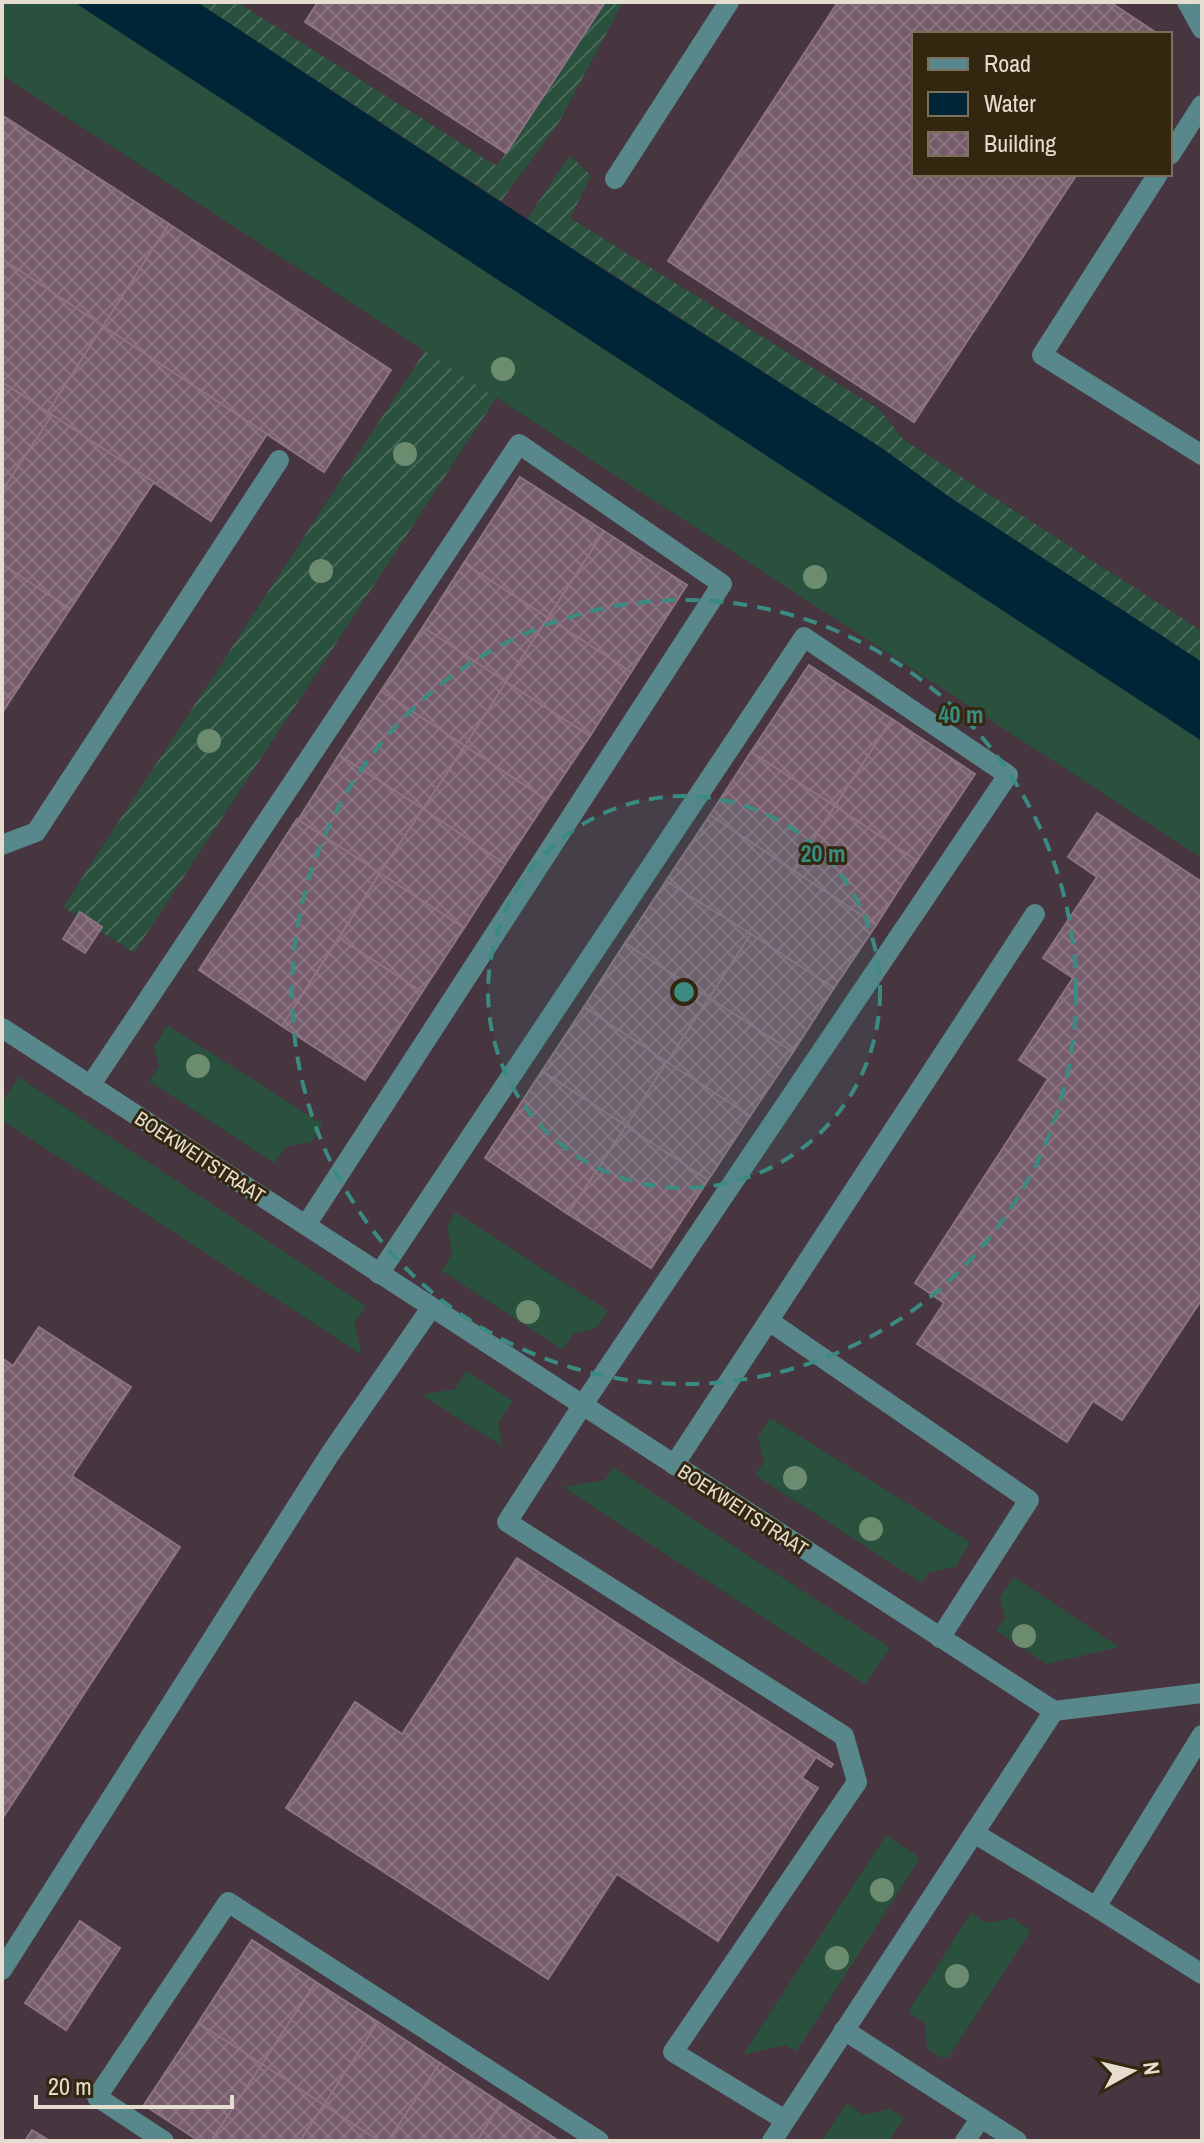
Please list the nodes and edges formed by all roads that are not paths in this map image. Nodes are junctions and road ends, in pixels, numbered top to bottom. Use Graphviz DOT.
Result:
graph roads {
  1 [pos="729,2"];
  2 [pos="1187,2"];
  3 [pos="1202,29"];
  4 [pos="1202,105"];
  5 [pos="1172,152"];
  6 [pos="1157,176"];
  7 [pos="615,179"];
  8 [pos="1202,455"];
  9 [pos="279,460"];
  10 [pos="2,845"];
  11 [pos="1035,914"];
  12 [pos="2,1028"];
  13 [pos="90,1086"];
  14 [pos="306,1225"];
  15 [pos="379,1274"];
  16 [pos="431,1308"];
  17 [pos="769,1321"];
  18 [pos="582,1406"];
  19 [pos="674,1465"];
  20 [pos="940,1638"];
  21 [pos="1202,1693"];
  22 [pos="1054,1711"];
  23 [pos="1202,1735"];
  24 [pos="974,1833"];
  25 [pos="1096,1907"];
  26 [pos="2,1970"];
  27 [pos="1202,1974"];
  28 [pos="844,2030"];
  29 [pos="981,2118"];
  30 [pos="785,2120"];
  31 [pos="164,2141"];
  32 [pos="599,2141"];
  33 [pos="772,2141"];
  34 [pos="965,2141"];
  35 [pos="1017,2141"];
  1 -- 7 [label="street"];
  2 -- 3 [label="street"];
  4 -- 5 [label="street"];
  6 -- 8 [label="street"];
  9 -- 10 [label="street"];
  11 -- 17 [label="street"];
  12 -- 13 [label="street, BOEKWEITSTRAAT"];
  13 -- 14 [label="street, BOEKWEITSTRAAT"];
  13 -- 14 [label="street"];
  14 -- 15 [label="street, BOEKWEITSTRAAT"];
  15 -- 16 [label="street, BOEKWEITSTRAAT"];
  15 -- 18 [label="street"];
  16 -- 18 [label="street, BOEKWEITSTRAAT"];
  16 -- 26 [label="street"];
  17 -- 19 [label="street"];
  17 -- 20 [label="street"];
  18 -- 19 [label="street, BOEKWEITSTRAAT"];
  18 -- 30 [label="street"];
  19 -- 20 [label="street, BOEKWEITSTRAAT"];
  20 -- 22 [label="street, BOEKWEITSTRAAT"];
  21 -- 22 [label="street"];
  22 -- 24 [label="street"];
  23 -- 25 [label="street"];
  24 -- 25 [label="street"];
  24 -- 28 [label="street"];
  25 -- 27 [label="street"];
  28 -- 29 [label="street"];
  28 -- 30 [label="street"];
  29 -- 34 [label="street"];
  29 -- 35 [label="street"];
  30 -- 33 [label="street"];
  31 -- 32 [label="street"];
}
